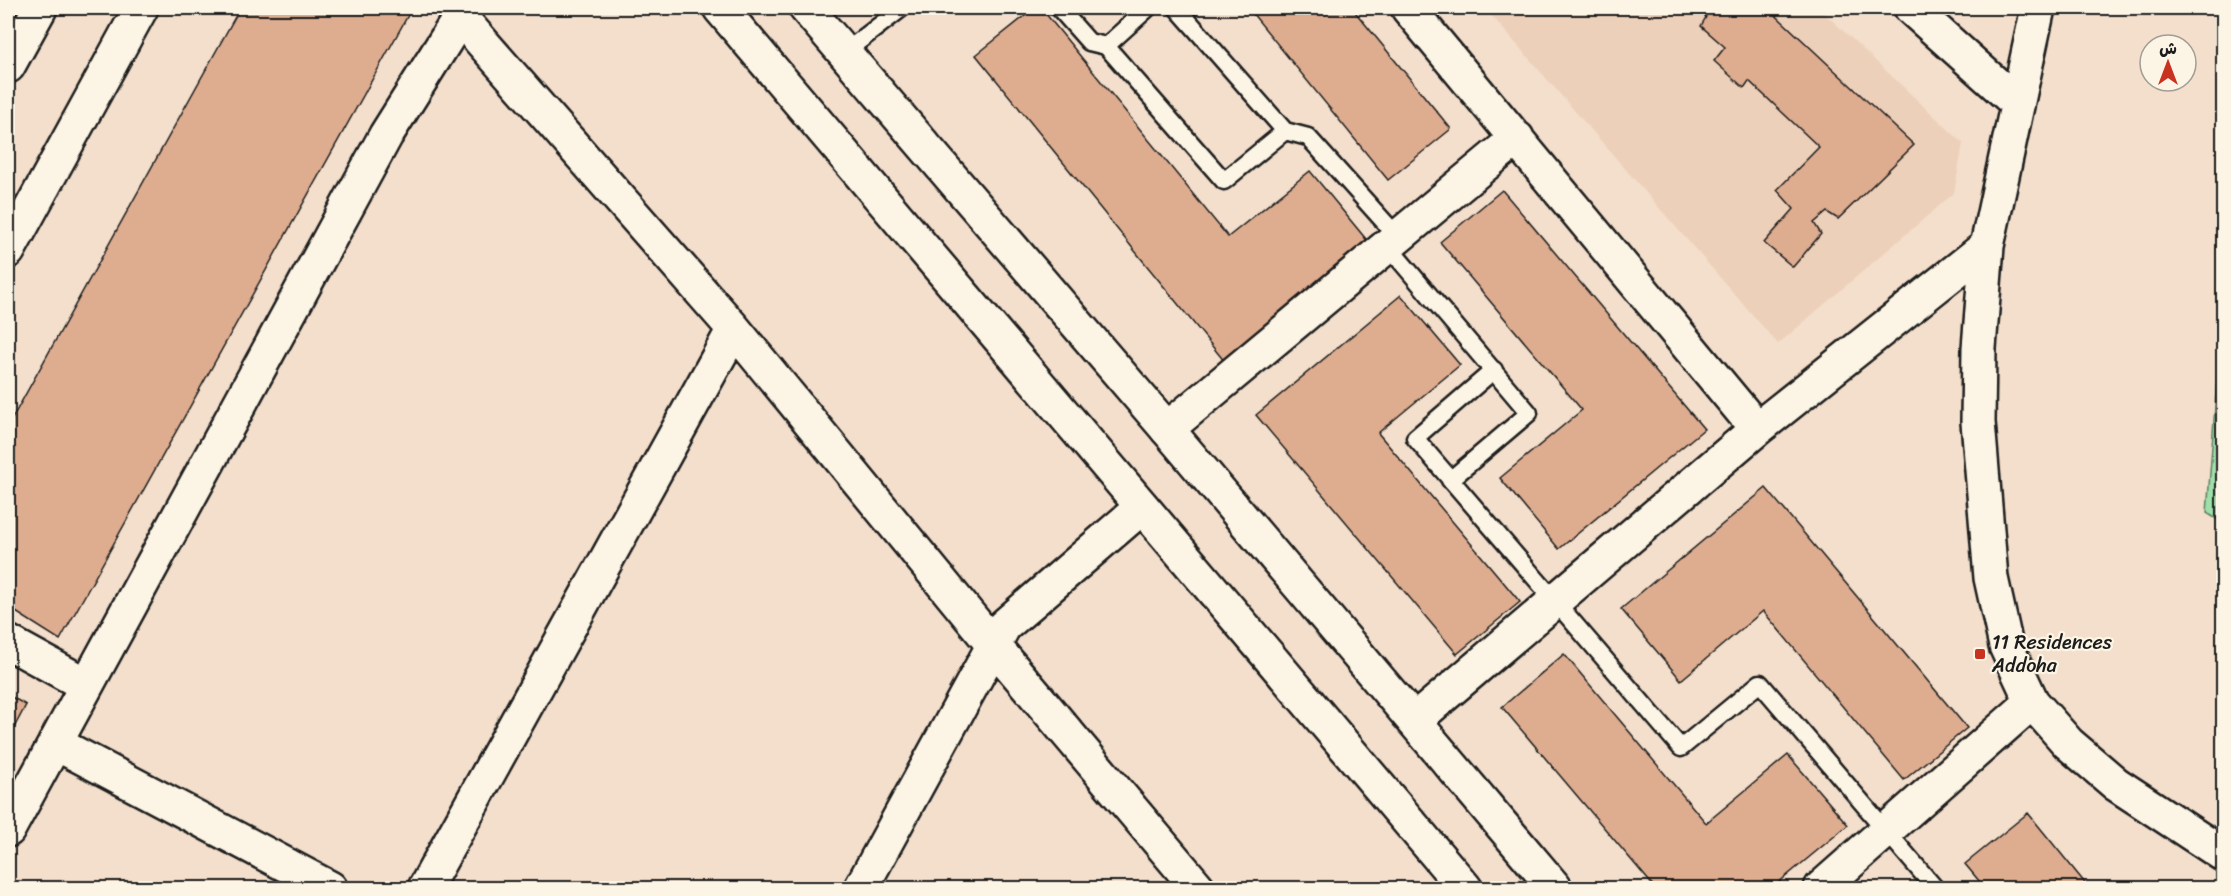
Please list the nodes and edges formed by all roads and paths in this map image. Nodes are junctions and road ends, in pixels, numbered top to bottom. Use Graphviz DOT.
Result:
graph roads {
  1 [pos="40,8"];
  2 [pos="141,8"];
  3 [pos="720,8"];
  4 [pos="807,8"];
  5 [pos="902,8"];
  6 [pos="1059,8"];
  7 [pos="1148,8"];
  8 [pos="1177,8"];
  9 [pos="1408,8"];
  10 [pos="1911,8"];
  11 [pos="2038,8"];
  12 [pos="463,12"];
  13 [pos="1106,46"];
  14 [pos="845,52"];
  15 [pos="8,66"];
  16 [pos="2017,103"];
  17 [pos="1285,131"];
  18 [pos="1516,138"];
  19 [pos="1392,241"];
  20 [pos="1987,246"];
  21 [pos="8,251"];
  22 [pos="734,329"];
  23 [pos="1494,370"];
  24 [pos="1167,429"];
  25 [pos="1757,429"];
  26 [pos="1450,480"];
  27 [pos="1142,507"];
  28 [pos="1554,602"];
  29 [pos="8,642"];
  30 [pos="994,646"];
  31 [pos="86,685"];
  32 [pos="2032,702"];
  33 [pos="1414,721"];
  34 [pos="55,743"];
  35 [pos="8,830"];
  36 [pos="1886,831"];
  37 [pos="2223,855"];
  38 [pos="330,888"];
  39 [pos="425,888"];
  40 [pos="861,888"];
  41 [pos="1198,888"];
  42 [pos="1466,888"];
  43 [pos="1555,888"];
  44 [pos="1821,888"];
  45 [pos="1935,888"];
  1 -- 15 [label="street"];
  2 -- 21 [label="street"];
  3 -- 27 [label="street"];
  4 -- 14 [label="street"];
  5 -- 14 [label="lane"];
  6 -- 13 [label="lane"];
  7 -- 13 [label="lane"];
  8 -- 17 [label="lane"];
  9 -- 18 [label="street"];
  10 -- 16 [label="street"];
  11 -- 16 [label="street"];
  12 -- 22 [label="street"];
  12 -- 31 [label="street"];
  13 -- 17 [label="lane"];
  14 -- 24 [label="street"];
  16 -- 20 [label="street"];
  17 -- 19 [label="lane"];
  18 -- 19 [label="street"];
  18 -- 25 [label="street"];
  19 -- 23 [label="lane"];
  19 -- 24 [label="street"];
  20 -- 25 [label="street"];
  20 -- 32 [label="street"];
  22 -- 30 [label="street"];
  22 -- 39 [label="street"];
  23 -- 26 [label="lane"];
  23 -- 26 [label="lane"];
  24 -- 33 [label="street"];
  25 -- 28 [label="street"];
  26 -- 28 [label="lane"];
  27 -- 30 [label="street"];
  27 -- 42 [label="street"];
  28 -- 33 [label="street"];
  28 -- 36 [label="lane"];
  29 -- 31 [label="street"];
  30 -- 40 [label="street"];
  30 -- 41 [label="street"];
  31 -- 34 [label="street"];
  32 -- 36 [label="street"];
  32 -- 37 [label="street"];
  33 -- 43 [label="street"];
  34 -- 35 [label="street"];
  34 -- 38 [label="street"];
  36 -- 44 [label="street"];
  36 -- 45 [label="lane"];
}
